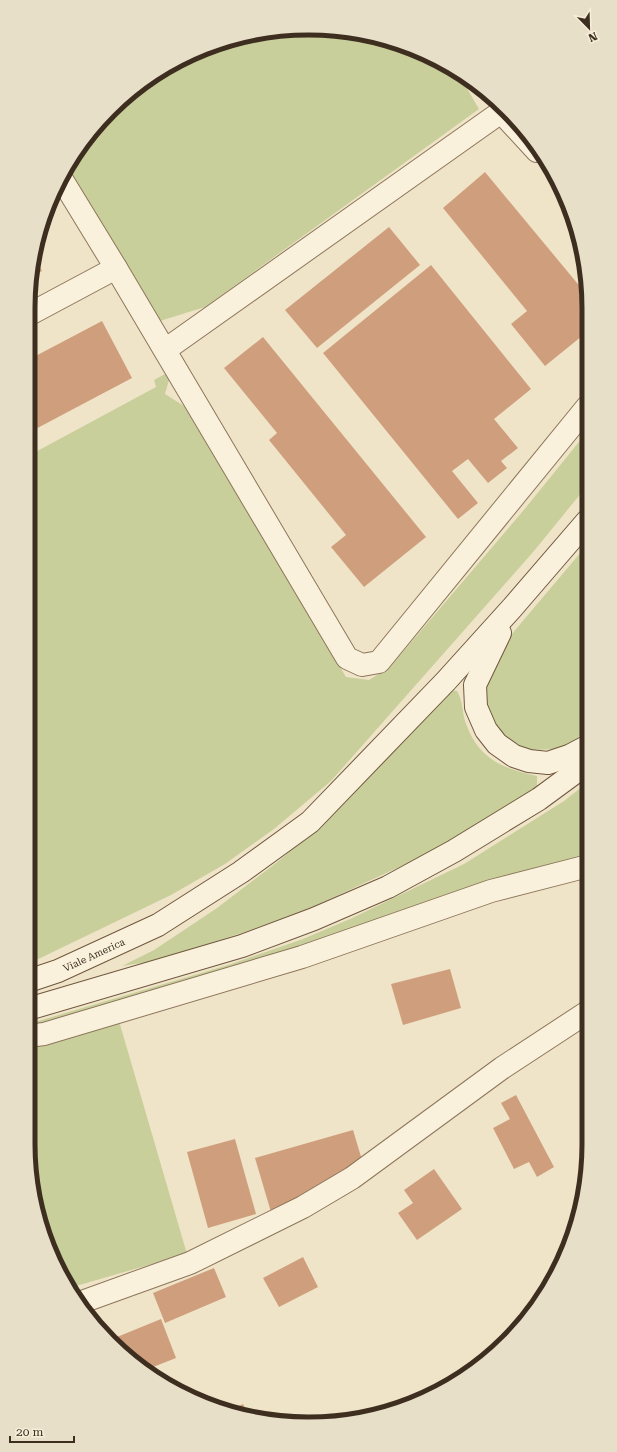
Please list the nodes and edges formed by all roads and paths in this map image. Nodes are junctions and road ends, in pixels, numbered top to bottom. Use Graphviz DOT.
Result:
graph roads {
  1 [pos="499,113"];
  2 [pos="65,184"];
  3 [pos="116,268"];
  4 [pos="35,311"];
  5 [pos="165,350"];
  6 [pos="582,413"];
  7 [pos="582,527"];
  8 [pos="512,608"];
  9 [pos="582,749"];
  10 [pos="582,767"];
  11 [pos="582,868"];
  12 [pos="35,978"];
  13 [pos="35,1007"];
  14 [pos="582,1016"];
  15 [pos="35,1035"];
  16 [pos="85,1301"];
  1 -- 5 [label="street"];
  2 -- 3 [label="street"];
  3 -- 4 [label="street"];
  3 -- 5 [label="street"];
  5 -- 6 [label="street"];
  7 -- 8 [label="street"];
  8 -- 9 [label="street"];
  8 -- 12 [label="street, Viale America"];
  10 -- 13 [label="street"];
  11 -- 15 [label="street"];
  14 -- 16 [label="street"];
}
